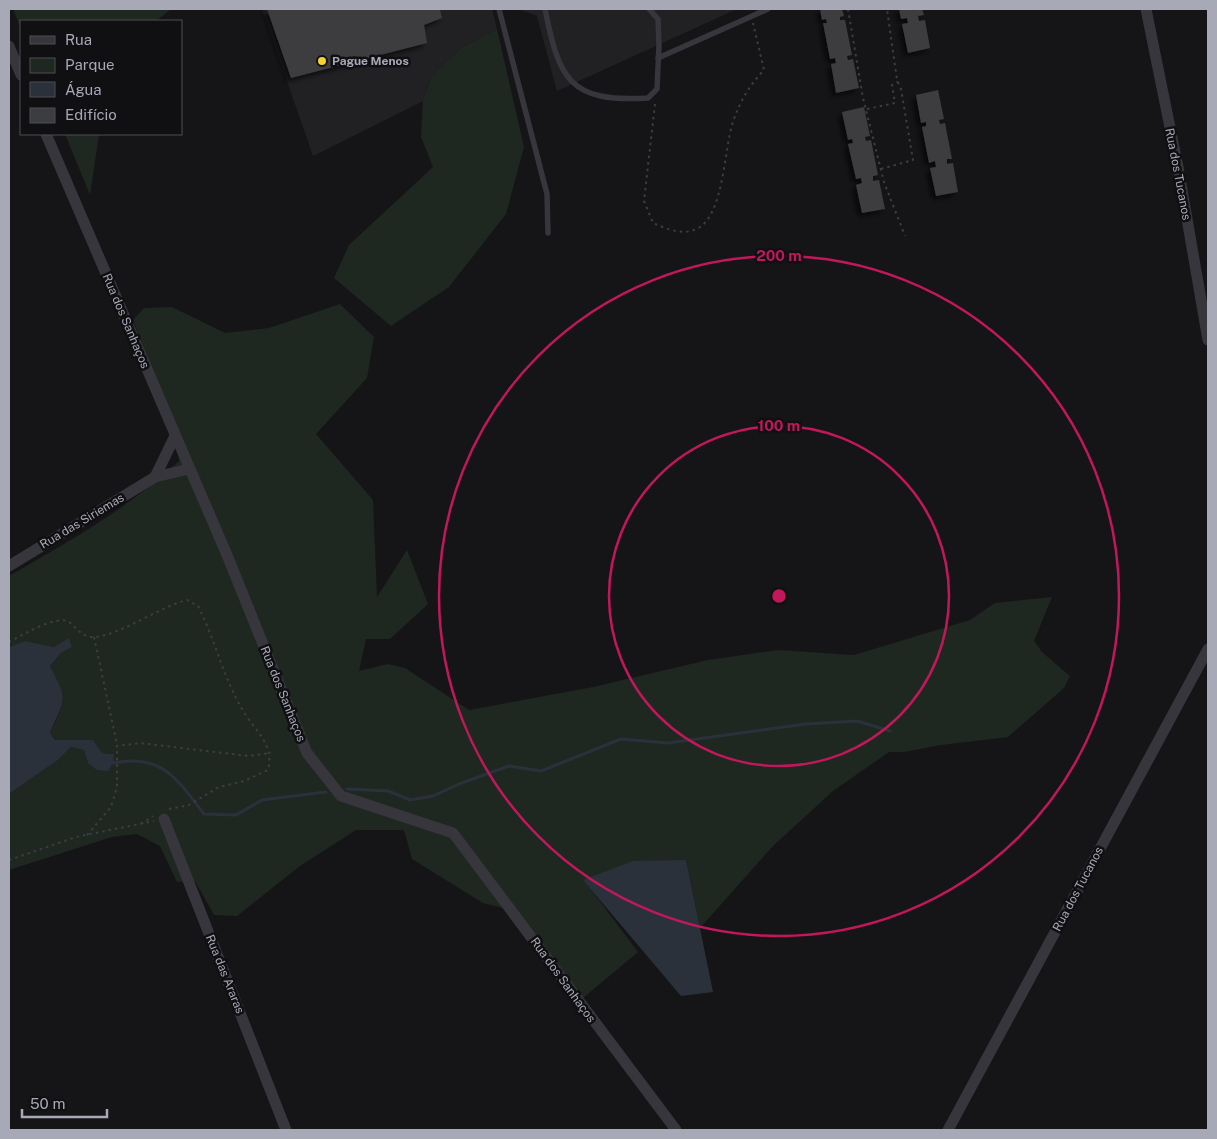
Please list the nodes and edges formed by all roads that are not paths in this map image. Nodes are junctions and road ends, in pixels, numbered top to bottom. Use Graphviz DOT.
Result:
graph roads {
  1 [pos="499,9"];
  2 [pos="545,9"];
  3 [pos="649,9"];
  4 [pos="768,9"];
  5 [pos="1146,9"];
  6 [pos="9,46"];
  7 [pos="658,58"];
  8 [pos="20,73"];
  9 [pos="46,135"];
  10 [pos="548,233"];
  11 [pos="1208,340"];
  12 [pos="175,436"];
  13 [pos="189,469"];
  14 [pos="155,477"];
  15 [pos="9,566"];
  16 [pos="1208,649"];
  17 [pos="164,819"];
  18 [pos="286,1130"];
  19 [pos="676,1130"];
  20 [pos="948,1130"];
  1 -- 10 [label="lane"];
  2 -- 7 [label="lane"];
  3 -- 7 [label="lane"];
  4 -- 7 [label="lane"];
  5 -- 11 [label="street, Rua dos Tucanos"];
  6 -- 8 [label="street"];
  9 -- 12 [label="street, Rua dos Sanhaços"];
  12 -- 13 [label="street, Rua dos Sanhaços"];
  12 -- 14 [label="street"];
  13 -- 14 [label="street, Rua das Siriemas"];
  13 -- 19 [label="street, Rua dos Sanhaços"];
  14 -- 15 [label="street, Rua das Siriemas"];
  16 -- 20 [label="street, Rua dos Tucanos"];
  17 -- 18 [label="street, Rua das Araras"];
}
